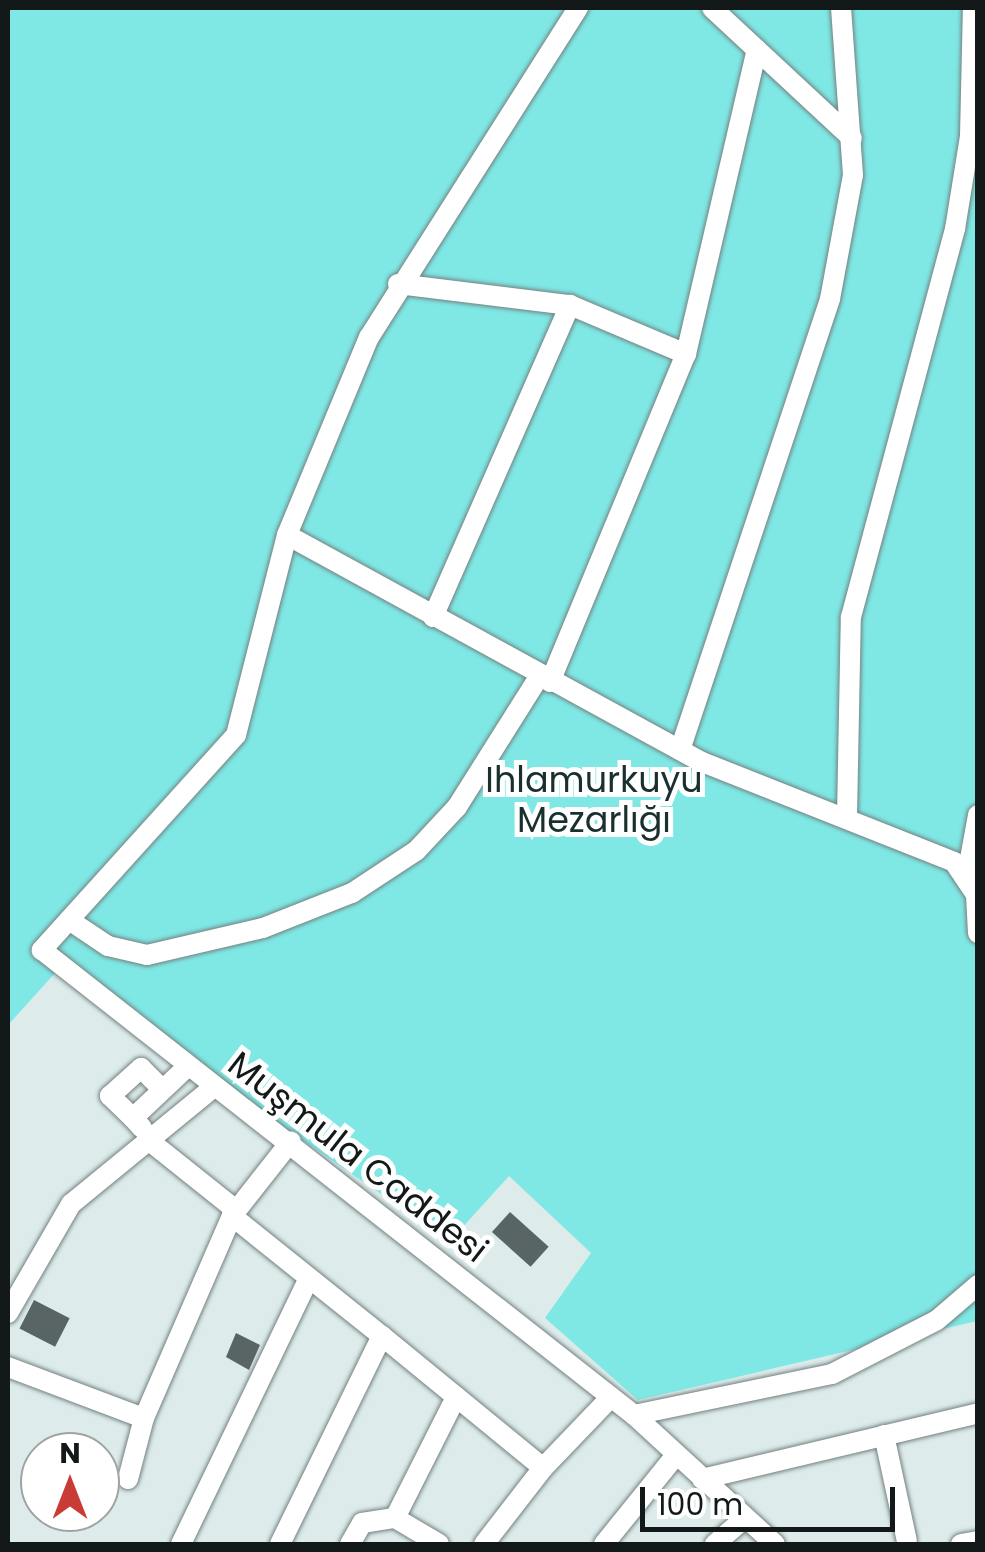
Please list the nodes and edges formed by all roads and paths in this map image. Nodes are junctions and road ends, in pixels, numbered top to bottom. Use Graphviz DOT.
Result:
graph roads {
  1 [pos="578,8"];
  2 [pos="712,8"];
  3 [pos="840,8"];
  4 [pos="973,8"];
  5 [pos="758,50"];
  6 [pos="852,138"];
  7 [pos="398,284"];
  8 [pos="570,305"];
  9 [pos="686,354"];
  10 [pos="287,534"];
  11 [pos="433,616"];
  12 [pos="545,679"];
  13 [pos="680,750"];
  14 [pos="978,815"];
  15 [pos="847,817"];
  16 [pos="968,875"];
  17 [pos="69,920"];
  18 [pos="978,933"];
  19 [pos="187,1068"];
  20 [pos="214,1087"];
  21 [pos="162,1090"];
  22 [pos="132,1118"];
  23 [pos="149,1138"];
  24 [pos="291,1141"];
  25 [pos="234,1213"];
  26 [pos="309,1278"];
  27 [pos="978,1285"];
  28 [pos="8,1313"];
  29 [pos="382,1336"];
  30 [pos="8,1368"];
  31 [pos="456,1397"];
  32 [pos="610,1397"];
  33 [pos="977,1415"];
  34 [pos="634,1416"];
  35 [pos="144,1418"];
  36 [pos="884,1434"];
  37 [pos="676,1455"];
  38 [pos="543,1468"];
  39 [pos="128,1479"];
  40 [pos="702,1479"];
  41 [pos="395,1518"];
  42 [pos="745,1518"];
  43 [pos="978,1541"];
  44 [pos="181,1544"];
  45 [pos="280,1544"];
  46 [pos="350,1544"];
  47 [pos="439,1544"];
  48 [pos="484,1544"];
  49 [pos="604,1544"];
  50 [pos="715,1544"];
  51 [pos="775,1544"];
  52 [pos="909,1544"];
  53 [pos="961,1544"];
  1 -- 7 [label="street"];
  2 -- 5 [label="street"];
  3 -- 6 [label="street"];
  4 -- 15 [label="street"];
  5 -- 6 [label="street"];
  5 -- 9 [label="street"];
  6 -- 13 [label="street"];
  7 -- 8 [label="street"];
  7 -- 10 [label="street"];
  8 -- 9 [label="street"];
  8 -- 11 [label="street"];
  9 -- 12 [label="street"];
  10 -- 11 [label="street"];
  10 -- 17 [label="street"];
  11 -- 12 [label="street"];
  12 -- 13 [label="street"];
  12 -- 17 [label="street"];
  13 -- 15 [label="street"];
  14 -- 16 [label="street"];
  15 -- 16 [label="street"];
  16 -- 18 [label="street"];
  17 -- 19 [label="street, Muşmula Caddesi"];
  19 -- 20 [label="street, Muşmula Caddesi"];
  19 -- 21 [label="street"];
  20 -- 23 [label="street"];
  20 -- 24 [label="street, Muşmula Caddesi"];
  21 -- 22 [label="street"];
  21 -- 22 [label="street"];
  22 -- 23 [label="street"];
  23 -- 25 [label="street"];
  23 -- 28 [label="street"];
  24 -- 25 [label="street"];
  24 -- 32 [label="street, Muşmula Caddesi"];
  25 -- 26 [label="street"];
  25 -- 35 [label="street"];
  26 -- 29 [label="street"];
  26 -- 44 [label="street"];
  27 -- 34 [label="street"];
  29 -- 31 [label="street"];
  29 -- 45 [label="street"];
  30 -- 35 [label="street"];
  31 -- 38 [label="street"];
  31 -- 41 [label="street"];
  32 -- 34 [label="street, Muşmula Caddesi"];
  32 -- 38 [label="street"];
  33 -- 36 [label="street"];
  34 -- 37 [label="street, Muşmula Caddesi"];
  35 -- 39 [label="street"];
  36 -- 40 [label="street"];
  36 -- 52 [label="street"];
  37 -- 40 [label="street, Muşmula Caddesi"];
  37 -- 49 [label="street"];
  38 -- 48 [label="street"];
  40 -- 42 [label="street, Muşmula Caddesi"];
  41 -- 46 [label="street"];
  41 -- 47 [label="street"];
  42 -- 50 [label="street"];
  42 -- 51 [label="street, Muşmula Caddesi"];
  43 -- 53 [label="street"];
}
